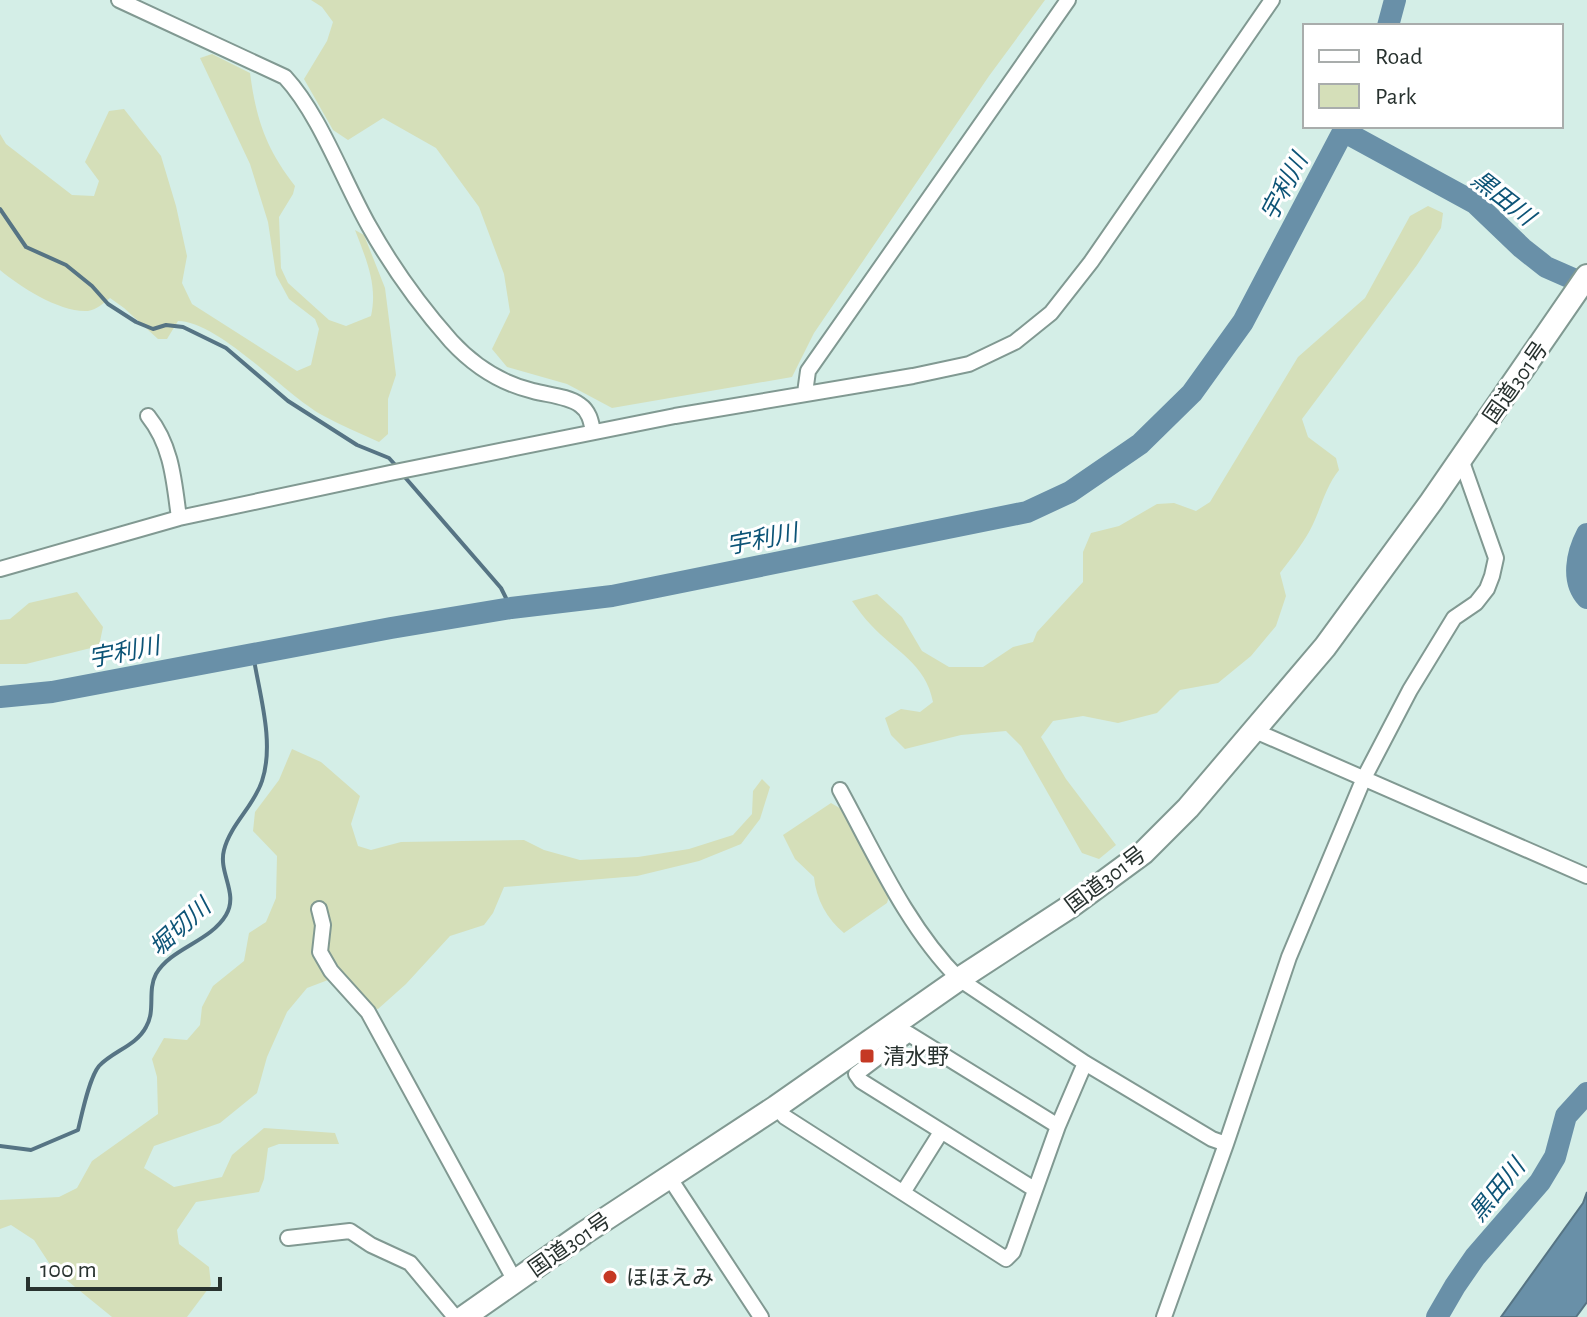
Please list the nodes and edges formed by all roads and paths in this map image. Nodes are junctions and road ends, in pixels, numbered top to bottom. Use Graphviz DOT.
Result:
graph roads {
  1 [pos="119,0"];
  2 [pos="1068,0"];
  3 [pos="1272,0"];
  4 [pos="1587,276"];
  5 [pos="805,393"];
  6 [pos="148,416"];
  7 [pos="593,431"];
  8 [pos="1461,459"];
  9 [pos="179,518"];
  10 [pos="0,568"];
  11 [pos="1253,730"];
  12 [pos="1364,778"];
  13 [pos="840,790"];
  14 [pos="1587,876"];
  15 [pos="319,909"];
  16 [pos="959,979"];
  17 [pos="1085,1063"];
  18 [pos="776,1107"];
  19 [pos="1058,1126"];
  20 [pos="941,1132"];
  21 [pos="1226,1144"];
  22 [pos="669,1177"];
  23 [pos="1034,1189"];
  24 [pos="904,1191"];
  25 [pos="288,1238"];
  26 [pos="515,1281"];
  27 [pos="455,1317"];
  28 [pos="464,1317"];
  29 [pos="761,1317"];
  30 [pos="1164,1317"];
  1 -- 7 [label="street"];
  2 -- 5 [label="street"];
  3 -- 5 [label="street"];
  4 -- 8 [label="highway, 国道301号"];
  5 -- 7 [label="street"];
  6 -- 9 [label="street"];
  7 -- 9 [label="street"];
  8 -- 11 [label="highway, 国道301号"];
  8 -- 12 [label="street"];
  9 -- 10 [label="street"];
  11 -- 12 [label="street"];
  11 -- 16 [label="highway, 国道301号"];
  12 -- 14 [label="street"];
  12 -- 21 [label="street"];
  13 -- 16 [label="street"];
  15 -- 26 [label="street"];
  16 -- 17 [label="street"];
  16 -- 18 [label="highway, 国道301号"];
  17 -- 19 [label="street"];
  17 -- 21 [label="street"];
  18 -- 22 [label="highway, 国道301号"];
  18 -- 24 [label="street"];
  19 -- 20 [label="street"];
  19 -- 23 [label="street"];
  20 -- 23 [label="street"];
  20 -- 24 [label="street"];
  21 -- 30 [label="street"];
  22 -- 26 [label="highway, 国道301号"];
  22 -- 29 [label="street"];
  23 -- 24 [label="street"];
  25 -- 27 [label="street"];
  26 -- 28 [label="highway, 国道301号"];
}
